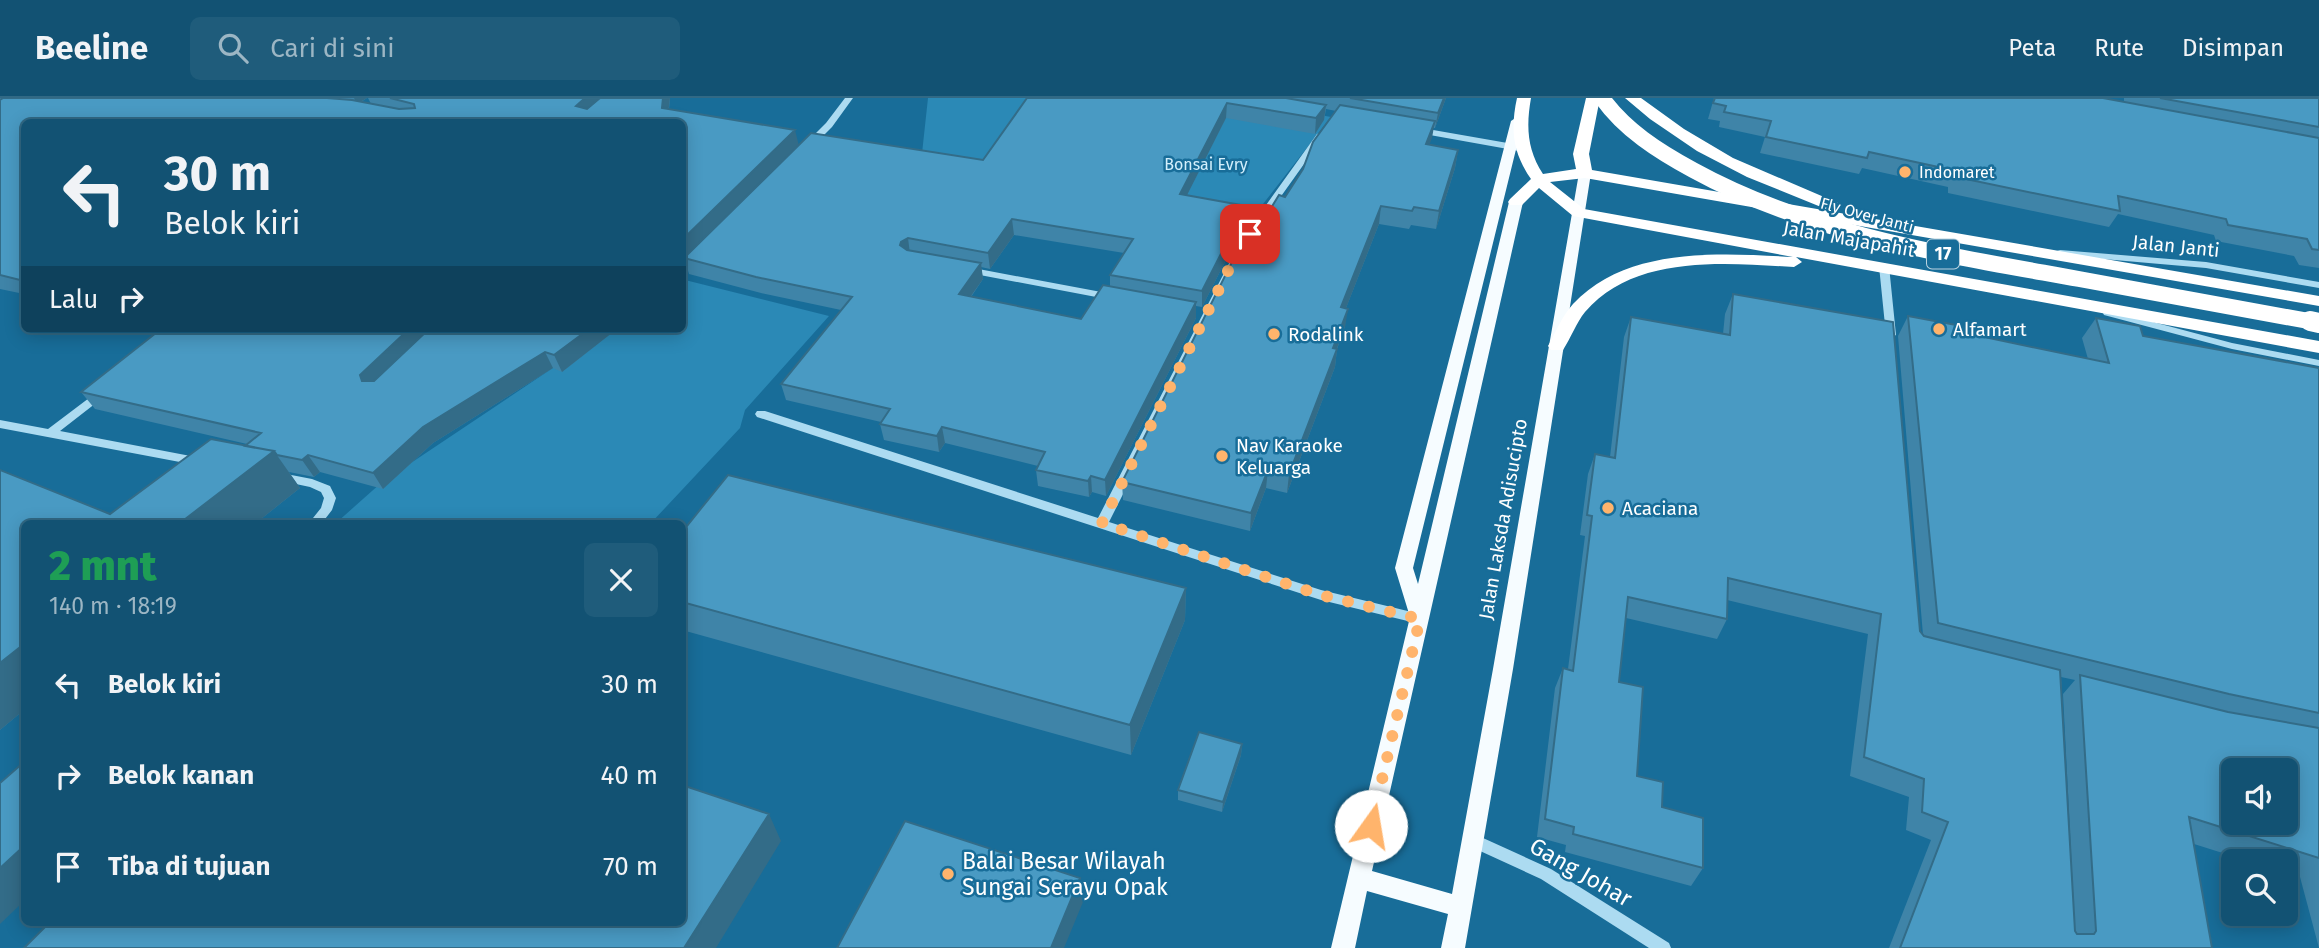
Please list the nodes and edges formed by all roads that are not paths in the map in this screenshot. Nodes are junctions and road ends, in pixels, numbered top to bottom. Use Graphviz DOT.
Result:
graph roads {
  1 [pos="849,98"];
  2 [pos="1524,98"];
  3 [pos="1593,98"];
  4 [pos="1602,98"];
  5 [pos="1632,98"];
  6 [pos="1517,121"];
  7 [pos="1327,127"];
  8 [pos="1399,127"];
  9 [pos="1520,151"];
  10 [pos="800,155"];
  11 [pos="1586,173"];
  12 [pos="1537,179"];
  13 [pos="1516,202"];
  14 [pos="1578,212"];
  15 [pos="1882,224"];
  16 [pos="2028,250"];
  17 [pos="1884,266"];
  18 [pos="950,267"];
  19 [pos="2319,285"];
  20 [pos="2044,296"];
  21 [pos="1125,299"];
  22 [pos="2319,301"];
  23 [pos="1192,312"];
  24 [pos="1206,314"];
  25 [pos="2319,323"];
  26 [pos="1557,346"];
  27 [pos="2319,347"];
  28 [pos="1893,351"];
  29 [pos="2319,363"];
  30 [pos="116,381"];
  31 [pos="761,414"];
  32 [pos="0,424"];
  33 [pos="51,433"];
  34 [pos="216,465"];
  35 [pos="271,475"];
  36 [pos="318,520"];
  37 [pos="1102,523"];
  38 [pos="1420,619"];
  39 [pos="1472,840"];
  40 [pos="1359,878"];
  41 [pos="1460,907"];
  42 [pos="1343,948"];
  43 [pos="1453,948"];
  44 [pos="1663,948"];
  1 -- 10 [label="street"];
  2 -- 6 [label="highway"];
  3 -- 11 [label="highway, Jalan Laksda Adisucipto"];
  4 -- 25 [label="highway, Fly Over Janti / 17, bridge"];
  5 -- 15 [label="highway, 17"];
  6 -- 9 [label="main road"];
  7 -- 24 [label="street"];
  8 -- 9 [label="street"];
  9 -- 12 [label="highway"];
  9 -- 38 [label="main road"];
  11 -- 12 [label="highway"];
  11 -- 14 [label="main road, Jalan Laksda Adisucipto"];
  11 -- 15 [label="highway, 17"];
  12 -- 13 [label="highway"];
  12 -- 14 [label="highway"];
  13 -- 38 [label="main road"];
  14 -- 17 [label="highway, Jalan Majapahit / 17"];
  14 -- 26 [label="main road, Jalan Laksda Adisucipto"];
  15 -- 16 [label="highway, Jalan Majapahit / 17"];
  16 -- 19 [label="street, Jalan Janti"];
  16 -- 22 [label="highway, Jalan Majapahit / 17"];
  17 -- 20 [label="highway, Jalan Majapahit / 17"];
  17 -- 26 [label="highway"];
  17 -- 28 [label="street"];
  18 -- 21 [label="street"];
  20 -- 27 [label="highway, Jalan Majapahit / 17"];
  20 -- 29 [label="street"];
  23 -- 24 [label="street"];
  24 -- 37 [label="street"];
  26 -- 39 [label="main road, Jalan Laksda Adisucipto"];
  30 -- 33 [label="street"];
  31 -- 37 [label="street"];
  32 -- 33 [label="street"];
  33 -- 34 [label="street"];
  35 -- 36 [label="street"];
  37 -- 38 [label="street"];
  38 -- 40 [label="main road"];
  39 -- 41 [label="main road, Jalan Laksda Adisucipto"];
  39 -- 44 [label="street, Gang Johar"];
  40 -- 41 [label="main road"];
  40 -- 42 [label="main road"];
  41 -- 43 [label="main road, Jalan Laksda Adisucipto"];
}
